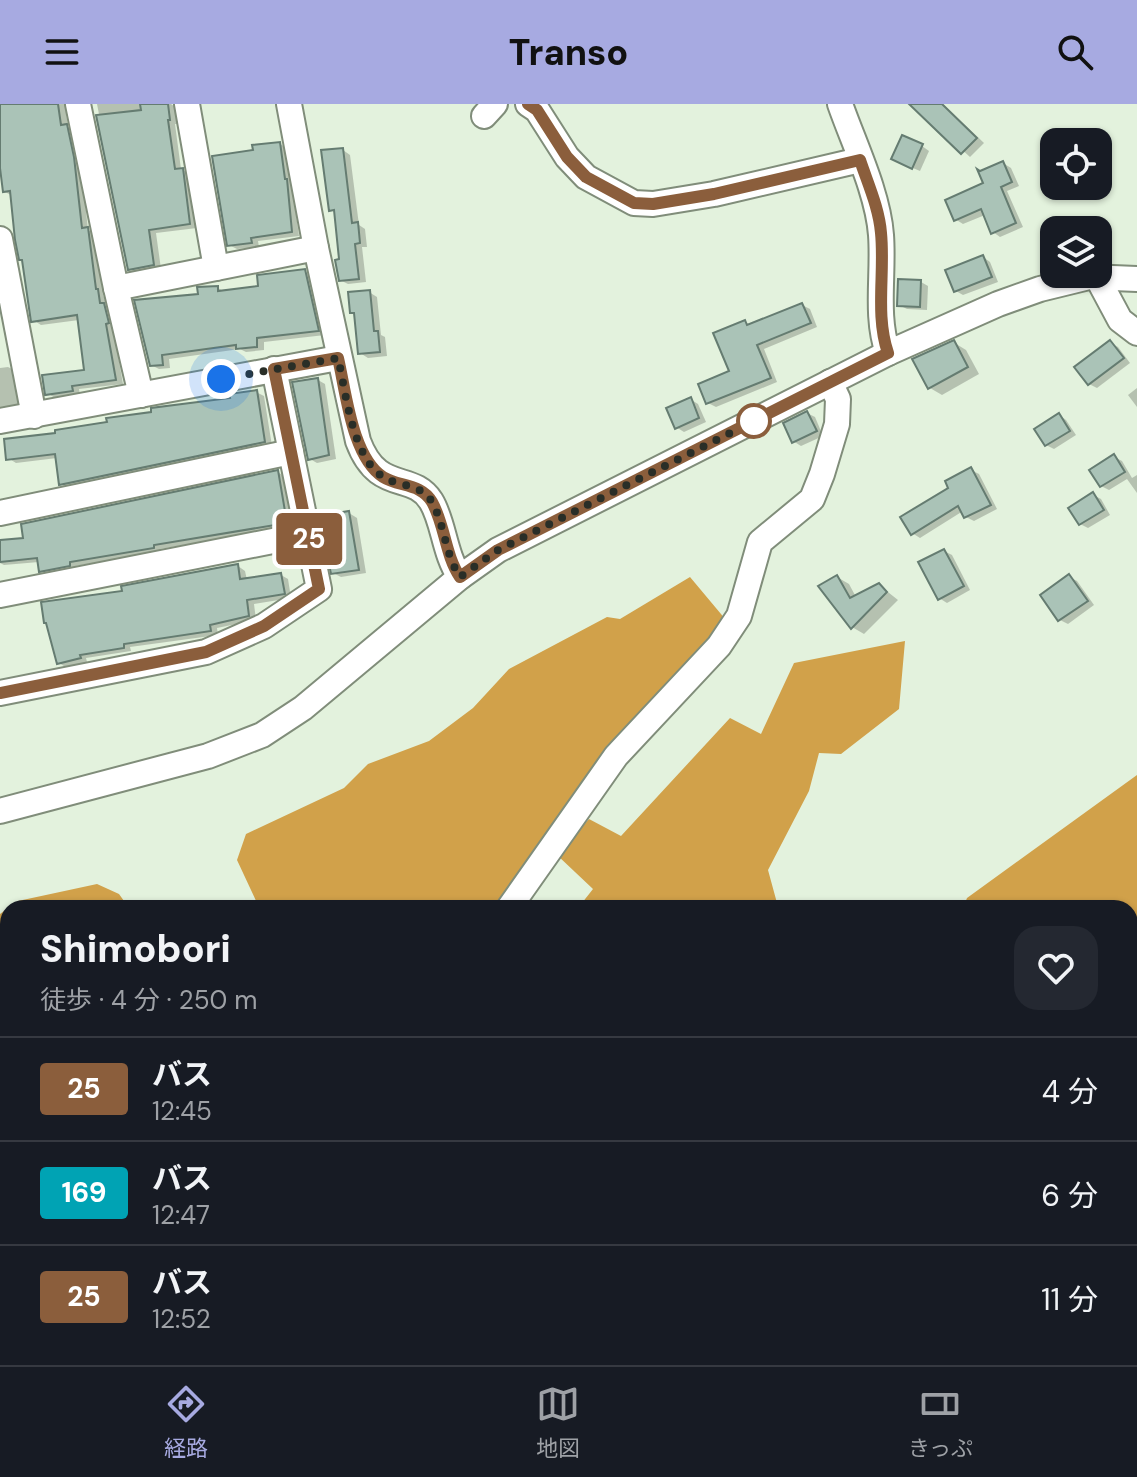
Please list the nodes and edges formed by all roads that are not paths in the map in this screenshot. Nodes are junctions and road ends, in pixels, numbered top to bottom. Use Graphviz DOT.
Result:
graph roads {
  1 [pos="78,104"];
  2 [pos="187,104"];
  3 [pos="289,104"];
  4 [pos="528,104"];
  5 [pos="840,104"];
  6 [pos="860,160"];
  7 [pos="0,239"];
  8 [pos="316,248"];
  9 [pos="216,268"];
  10 [pos="1112,278"];
  11 [pos="1137,279"];
  12 [pos="116,288"];
  13 [pos="1044,288"];
  14 [pos="1103,288"];
  15 [pos="1137,333"];
  16 [pos="888,353"];
  17 [pos="338,358"];
  18 [pos="274,369"];
  19 [pos="830,382"];
  20 [pos="141,395"];
  21 [pos="34,416"];
  22 [pos="0,421"];
  23 [pos="291,452"];
  24 [pos="0,513"];
  25 [pos="308,534"];
  26 [pos="460,577"];
  27 [pos="0,595"];
  28 [pos="0,693"];
  29 [pos="0,811"];
  30 [pos="515,900"];
  1 -- 12 [label="street"];
  2 -- 9 [label="street"];
  3 -- 8 [label="street"];
  4 -- 6 [label="street"];
  5 -- 6 [label="street"];
  6 -- 16 [label="street"];
  7 -- 21 [label="street"];
  8 -- 9 [label="street"];
  8 -- 17 [label="street"];
  9 -- 12 [label="street"];
  10 -- 11 [label="street"];
  12 -- 20 [label="street"];
  13 -- 16 [label="street"];
  14 -- 15 [label="street"];
  16 -- 19 [label="street"];
  17 -- 18 [label="street"];
  17 -- 26 [label="street"];
  18 -- 20 [label="street"];
  18 -- 23 [label="street"];
  19 -- 26 [label="street"];
  19 -- 30 [label="street"];
  20 -- 21 [label="street"];
  21 -- 22 [label="street"];
  23 -- 24 [label="street"];
  23 -- 25 [label="street"];
  25 -- 27 [label="street"];
  25 -- 28 [label="street"];
  26 -- 29 [label="street"];
}
